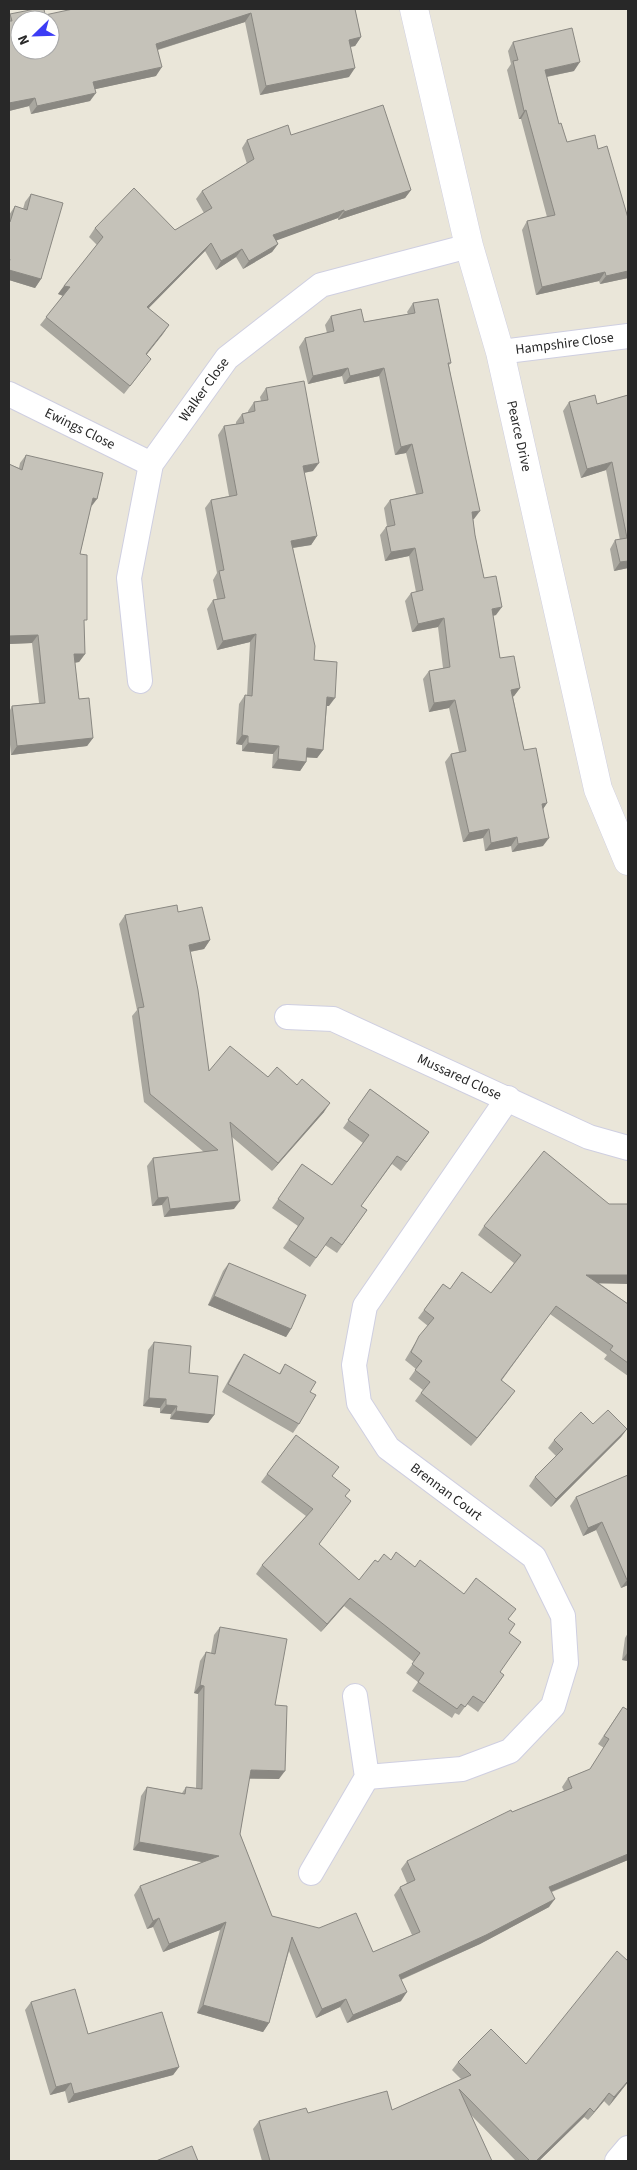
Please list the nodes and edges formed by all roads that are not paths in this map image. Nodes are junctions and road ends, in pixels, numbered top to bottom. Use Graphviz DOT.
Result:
graph roads {
  1 [pos="414,9"];
  2 [pos="469,246"];
  3 [pos="628,336"];
  4 [pos="500,352"];
  5 [pos="9,394"];
  6 [pos="152,464"];
  7 [pos="140,681"];
  8 [pos="628,861"];
  9 [pos="287,1017"];
  10 [pos="508,1098"];
  11 [pos="628,1148"];
  12 [pos="355,1696"];
  13 [pos="367,1777"];
  14 [pos="311,1873"];
  15 [pos="628,2148"];
  16 [pos="617,2161"];
  1 -- 2 [label="street, Pearce Drive"];
  2 -- 4 [label="street, Pearce Drive"];
  2 -- 6 [label="street, Walker Close"];
  3 -- 4 [label="street, Hampshire Close"];
  4 -- 8 [label="street, Pearce Drive"];
  5 -- 6 [label="street, Ewings Close"];
  6 -- 7 [label="street, Walker Close"];
  9 -- 10 [label="street, Mussared Close"];
  10 -- 11 [label="street, Mussared Close"];
  10 -- 13 [label="street, Brennan Court"];
  12 -- 13 [label="street"];
  13 -- 14 [label="street"];
  15 -- 16 [label="street"];
}
